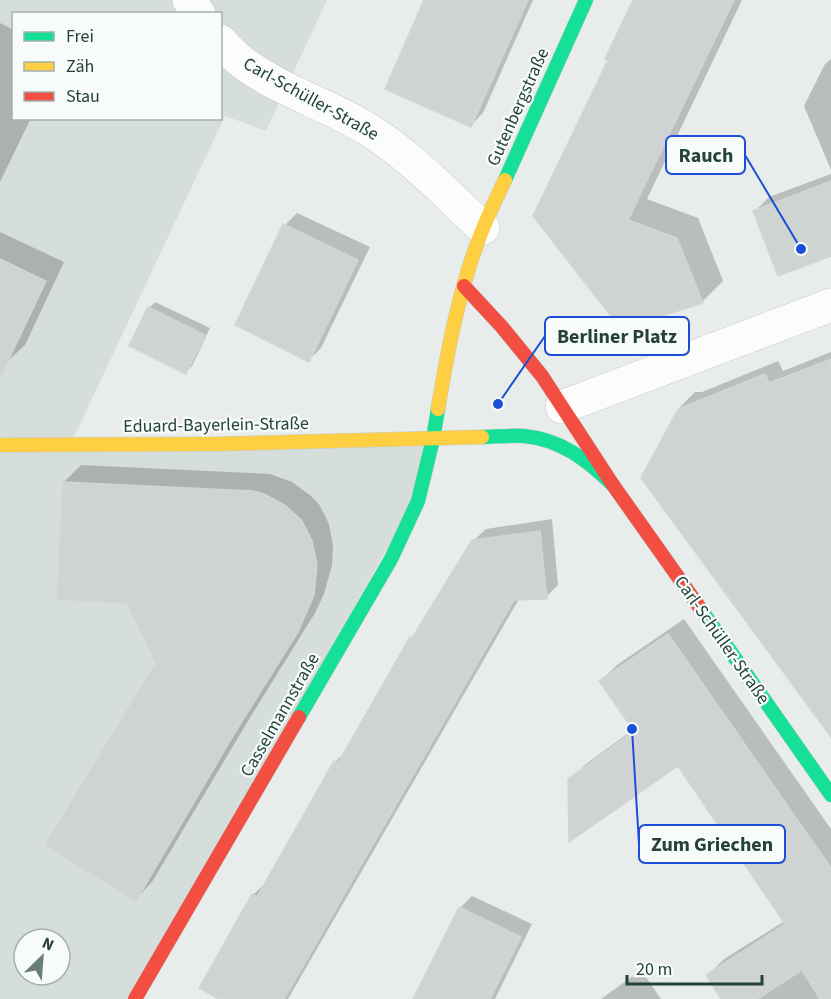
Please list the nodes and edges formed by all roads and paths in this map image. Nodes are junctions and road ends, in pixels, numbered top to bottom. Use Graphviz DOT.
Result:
graph roads {
  1 [pos="586,0"];
  2 [pos="222,43"];
  3 [pos="483,228"];
  4 [pos="464,286"];
  5 [pos="831,305"];
  6 [pos="562,407"];
  7 [pos="433,439"];
  8 [pos="0,445"];
  9 [pos="614,485"];
  10 [pos="831,795"];
  11 [pos="135,999"];
  1 -- 3 [label="street, Gutenbergstraße"];
  2 -- 3 [label="street, Carl-Schüller-Straße"];
  3 -- 4 [label="street, Gutenbergstraße"];
  4 -- 6 [label="street"];
  4 -- 7 [label="street, Casselmannstraße"];
  5 -- 6 [label="street"];
  6 -- 9 [label="street"];
  7 -- 8 [label="street, Eduard-Bayerlein-Straße"];
  7 -- 9 [label="street, Eduard-Bayerlein-Straße"];
  7 -- 11 [label="street, Casselmannstraße"];
  9 -- 10 [label="street, Carl-Schüller-Straße"];
}
